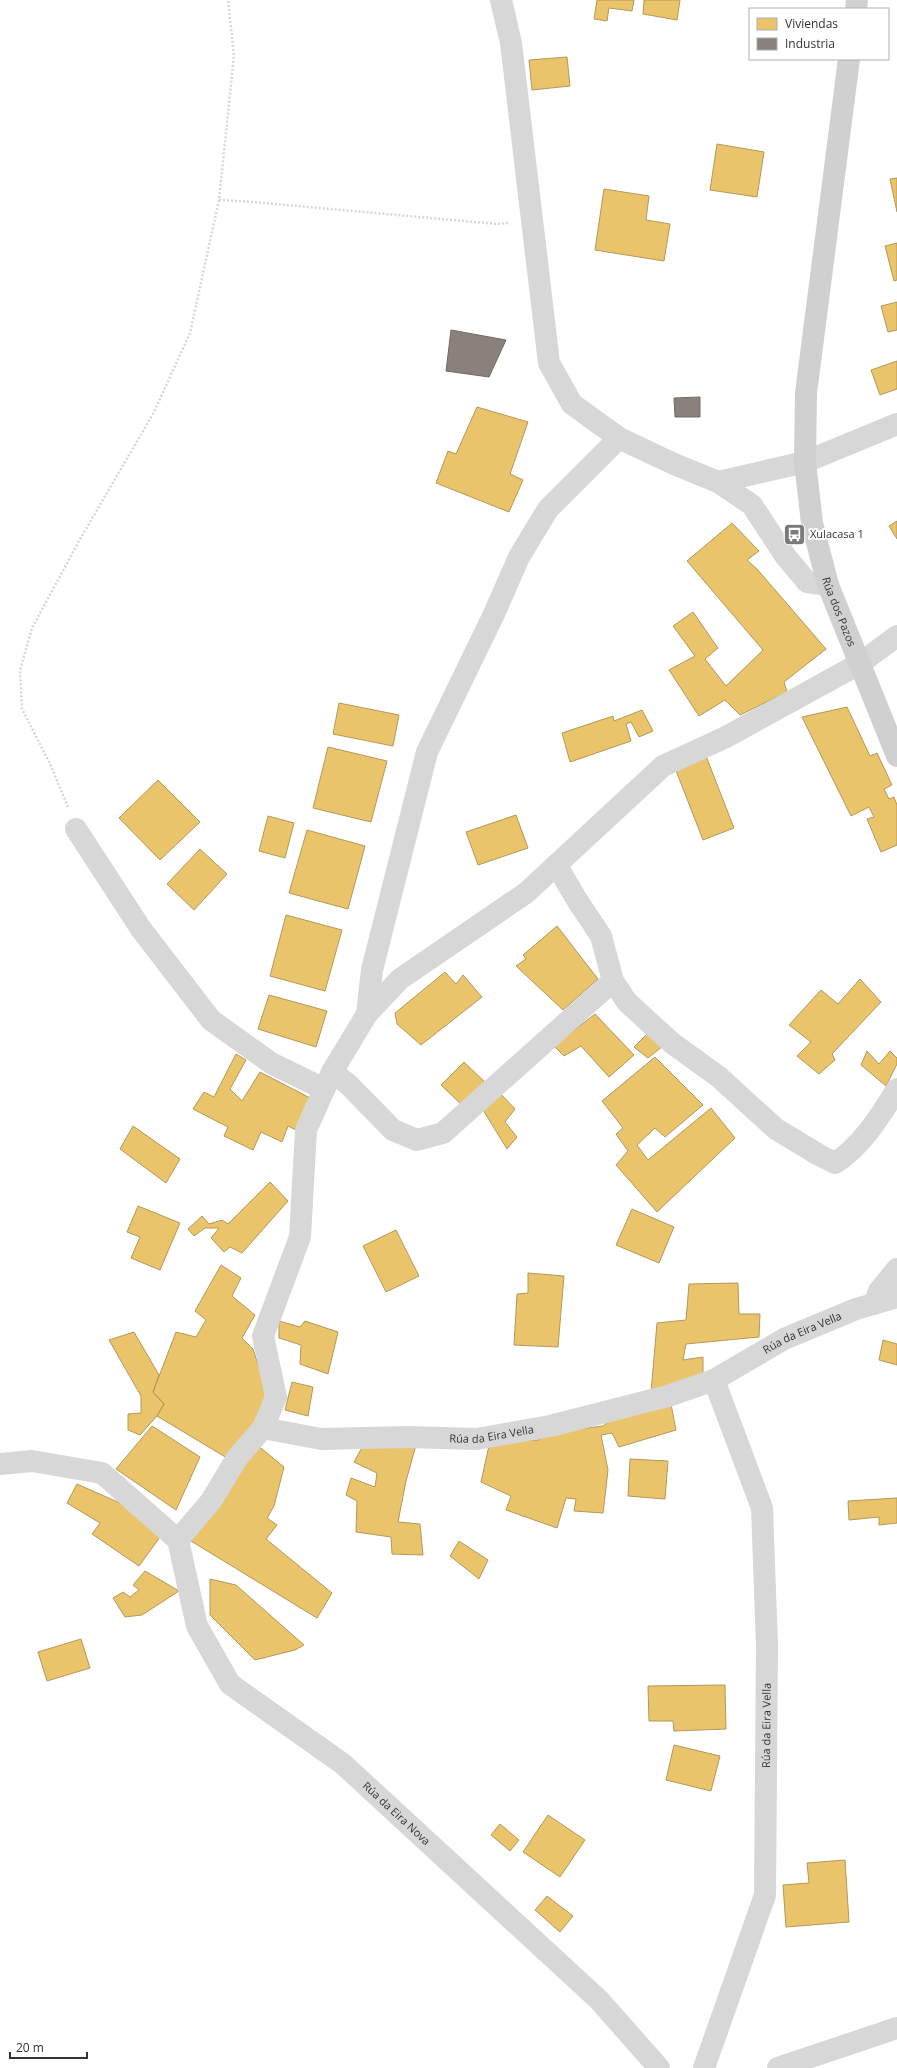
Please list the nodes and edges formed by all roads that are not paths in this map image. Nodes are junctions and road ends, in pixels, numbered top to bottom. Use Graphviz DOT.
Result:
graph roads {
  1 [pos="501,0"];
  2 [pos="850,60"];
  3 [pos="897,424"];
  4 [pos="619,438"];
  5 [pos="805,462"];
  6 [pos="718,482"];
  7 [pos="828,586"];
  8 [pos="897,636"];
  9 [pos="858,664"];
  10 [pos="897,756"];
  11 [pos="76,829"];
  12 [pos="557,866"];
  13 [pos="613,981"];
  14 [pos="367,1014"];
  15 [pos="328,1081"];
  16 [pos="897,1089"];
  17 [pos="897,1270"];
  18 [pos="897,1297"];
  19 [pos="874,1304"];
  20 [pos="714,1380"];
  21 [pos="263,1428"];
  22 [pos="0,1464"];
  23 [pos="178,1540"];
  24 [pos="897,2028"];
  25 [pos="659,2068"];
  26 [pos="704,2068"];
  27 [pos="778,2068"];
  1 -- 4 [label="street"];
  2 -- 5 [label="street, Rúa dos Pazos"];
  3 -- 5 [label="street"];
  4 -- 6 [label="street"];
  4 -- 14 [label="street"];
  5 -- 6 [label="street"];
  5 -- 7 [label="street, Rúa dos Pazos"];
  6 -- 7 [label="street"];
  7 -- 9 [label="street, Rúa dos Pazos"];
  8 -- 9 [label="street"];
  9 -- 10 [label="street, Rúa dos Pazos"];
  9 -- 12 [label="street"];
  11 -- 15 [label="street"];
  12 -- 13 [label="street"];
  12 -- 14 [label="street"];
  13 -- 15 [label="street"];
  13 -- 16 [label="street"];
  14 -- 15 [label="street"];
  15 -- 21 [label="street"];
  17 -- 19 [label="street"];
  18 -- 19 [label="street, Rúa da Eira Vella"];
  19 -- 20 [label="street, Rúa da Eira Vella"];
  20 -- 21 [label="street, Rúa da Eira Vella"];
  20 -- 26 [label="street, Rúa da Eira Vella"];
  21 -- 23 [label="street"];
  22 -- 23 [label="street"];
  23 -- 25 [label="street, Rúa da Eira Nova"];
  24 -- 27 [label="street"];
}
